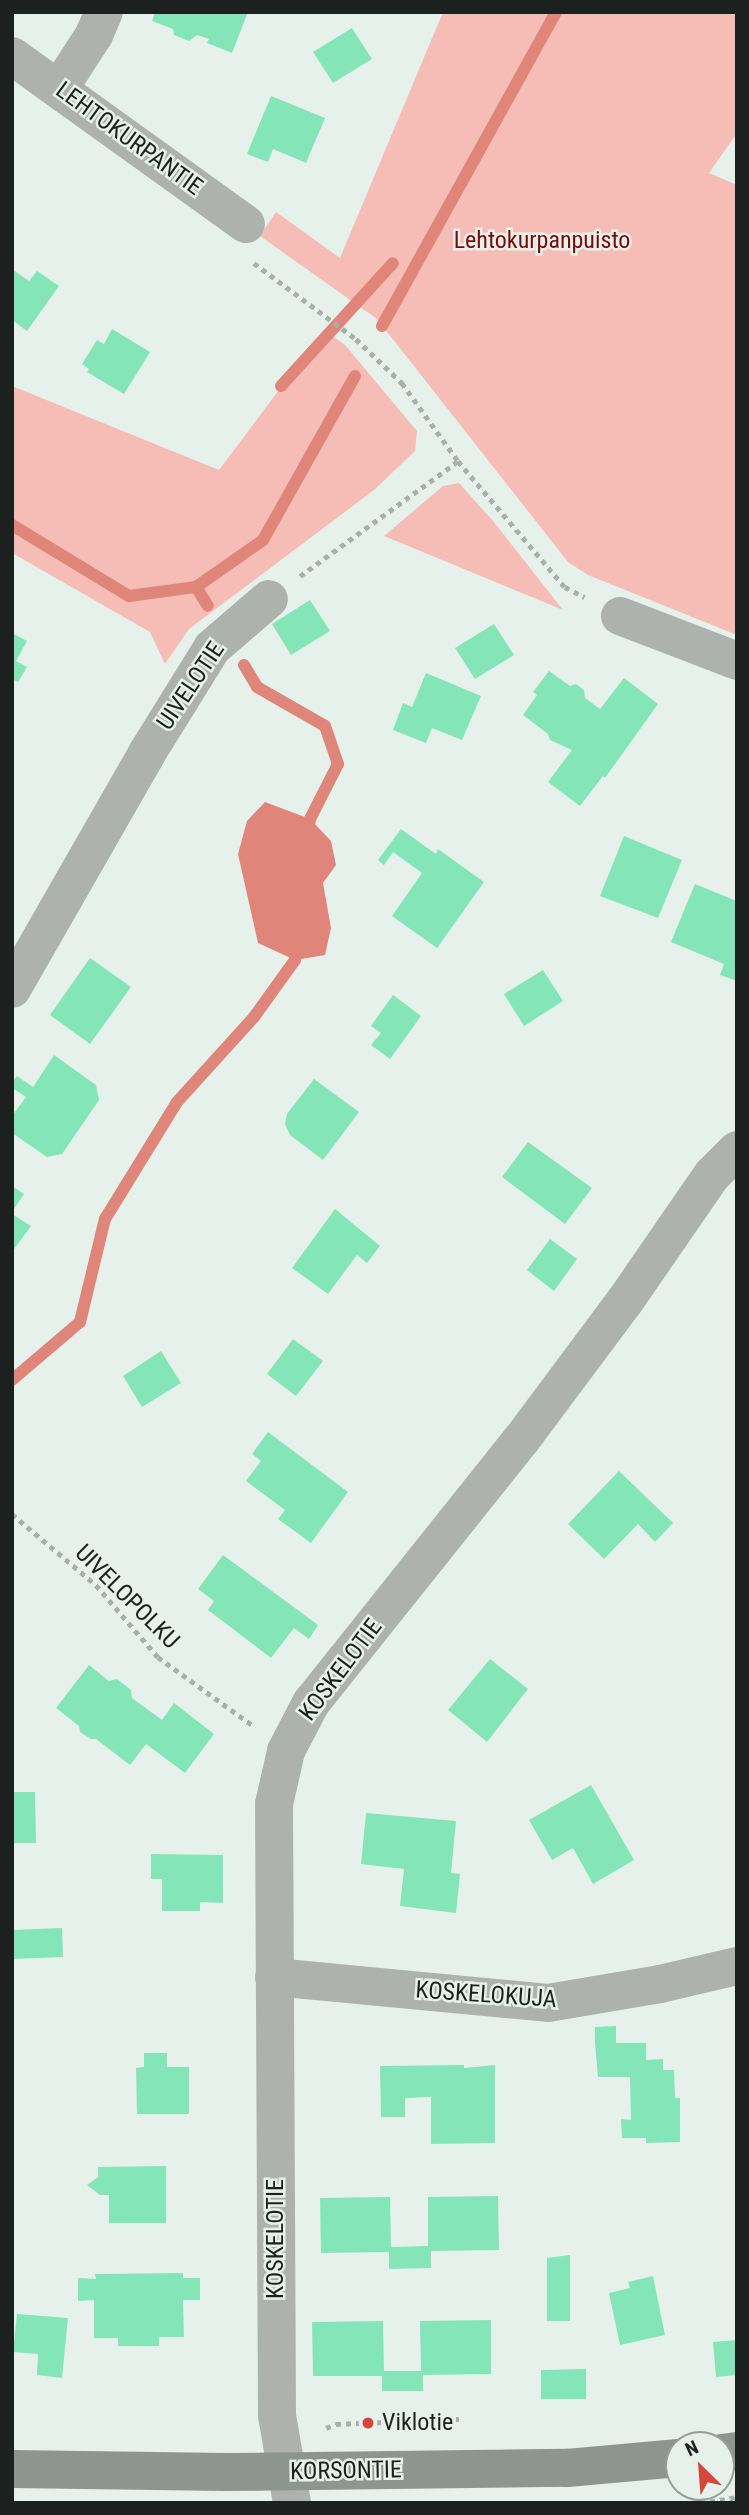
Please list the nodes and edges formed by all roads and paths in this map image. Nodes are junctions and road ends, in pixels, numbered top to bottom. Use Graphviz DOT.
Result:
graph roads {
  1 [pos="104,12"];
  2 [pos="12,56"];
  3 [pos="59,89"];
  4 [pos="246,224"];
  5 [pos="314,308"];
  6 [pos="458,461"];
  7 [pos="268,599"];
  8 [pos="620,615"];
  9 [pos="737,661"];
  10 [pos="12,989"];
  11 [pos="737,1150"];
  12 [pos="12,1514"];
  13 [pos="286,1751"];
  14 [pos="737,1966"];
  15 [pos="274,1978"];
  16 [pos="459,2419"];
  17 [pos="336,2424"];
  18 [pos="665,2459"];
  19 [pos="12,2469"];
  20 [pos="289,2487"];
  21 [pos="737,2497"];
  22 [pos="700,2503"];
  1 -- 3 [label="street"];
  2 -- 3 [label="street, LEHTOKURPANTIE"];
  3 -- 4 [label="street, LEHTOKURPANTIE"];
  5 -- 6 [label="path"];
  6 -- 7 [label="path"];
  6 -- 8 [label="path"];
  7 -- 10 [label="street, UIVELOTIE"];
  8 -- 9 [label="street"];
  11 -- 13 [label="street, KOSKELOTIE"];
  12 -- 13 [label="path, UIVELOPOLKU"];
  13 -- 15 [label="street, KOSKELOTIE"];
  14 -- 15 [label="street, KOSKELOKUJA"];
  15 -- 20 [label="street, KOSKELOTIE"];
  16 -- 17 [label="path"];
  18 -- 20 [label="main road, KORSONTIE"];
  19 -- 20 [label="main road, KORSONTIE"];
  21 -- 22 [label="path"];
}
